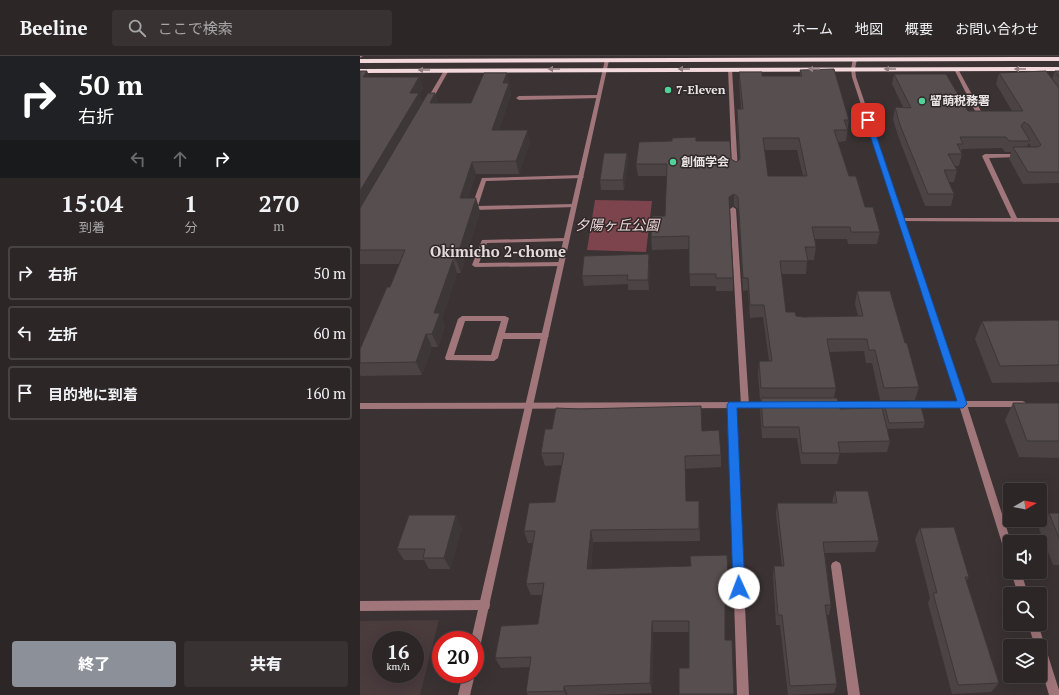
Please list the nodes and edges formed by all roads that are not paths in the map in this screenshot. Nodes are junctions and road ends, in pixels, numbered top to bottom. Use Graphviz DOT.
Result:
graph roads {
  1 [pos="664,58"];
  2 [pos="745,58"];
  3 [pos="778,58"];
  4 [pos="855,58"];
  5 [pos="1059,59"];
  6 [pos="607,60"];
  7 [pos="360,61"];
  8 [pos="606,69"];
  9 [pos="730,69"];
  10 [pos="853,69"];
  11 [pos="956,69"];
  12 [pos="1036,69"];
  13 [pos="1059,69"];
  14 [pos="447,70"];
  15 [pos="360,71"];
  16 [pos="1041,75"];
  17 [pos="598,97"];
  18 [pos="519,98"];
  19 [pos="427,105"];
  20 [pos="979,113"];
  21 [pos="1024,156"];
  22 [pos="735,171"];
  23 [pos="581,177"];
  24 [pos="574,206"];
  25 [pos="733,209"];
  26 [pos="902,220"];
  27 [pos="1015,220"];
  28 [pos="1059,220"];
  29 [pos="566,240"];
  30 [pos="561,264"];
  31 [pos="500,336"];
  32 [pos="545,336"];
  33 [pos="823,404"];
  34 [pos="963,404"];
  35 [pos="1029,404"];
  36 [pos="530,405"];
  37 [pos="732,405"];
  38 [pos="745,405"];
  39 [pos="776,405"];
  40 [pos="360,406"];
  41 [pos="1004,535"];
  42 [pos="836,566"];
  43 [pos="485,605"];
  44 [pos="360,606"];
  45 [pos="479,631"];
  46 [pos="1047,669"];
  47 [pos="467,683"];
  48 [pos="464,695"];
  49 [pos="743,695"];
  50 [pos="854,695"];
  51 [pos="1055,695"];
  1 -- 2 [label="highway"];
  1 -- 6 [label="highway"];
  2 -- 3 [label="highway"];
  3 -- 4 [label="highway"];
  4 -- 5 [label="highway"];
  4 -- 10 [label="street"];
  6 -- 7 [label="highway"];
  6 -- 8 [label="street"];
  9 -- 8 [label="highway, one-way"];
  8 -- 14 [label="highway, one-way"];
  8 -- 17 [label="street"];
  10 -- 9 [label="highway, one-way"];
  9 -- 22 [label="street"];
  11 -- 10 [label="highway, one-way"];
  10 -- 26 [label="street"];
  12 -- 11 [label="highway, one-way"];
  11 -- 20 [label="street"];
  12 -- 13 [label="highway"];
  12 -- 16 [label="street"];
  14 -- 15 [label="highway, one-way"];
  14 -- 19 [label="street"];
  17 -- 18 [label="street"];
  17 -- 23 [label="street"];
  21 -- 27 [label="street"];
  23 -- 24 [label="street"];
  23 -- 24 [label="street"];
  24 -- 29 [label="street"];
  25 -- 38 [label="street"];
  26 -- 27 [label="street"];
  26 -- 34 [label="street"];
  27 -- 28 [label="street"];
  29 -- 30 [label="street"];
  29 -- 30 [label="street"];
  30 -- 32 [label="street"];
  31 -- 31 [label="street"];
  31 -- 32 [label="street"];
  32 -- 36 [label="street"];
  33 -- 34 [label="street"];
  34 -- 35 [label="street"];
  34 -- 41 [label="street"];
  36 -- 37 [label="street"];
  36 -- 40 [label="street"];
  36 -- 43 [label="street"];
  37 -- 38 [label="street"];
  37 -- 49 [label="street"];
  38 -- 39 [label="street"];
  42 -- 50 [label="street"];
  43 -- 44 [label="street"];
  43 -- 45 [label="street"];
  46 -- 51 [label="street"];
  47 -- 48 [label="street"];
}
